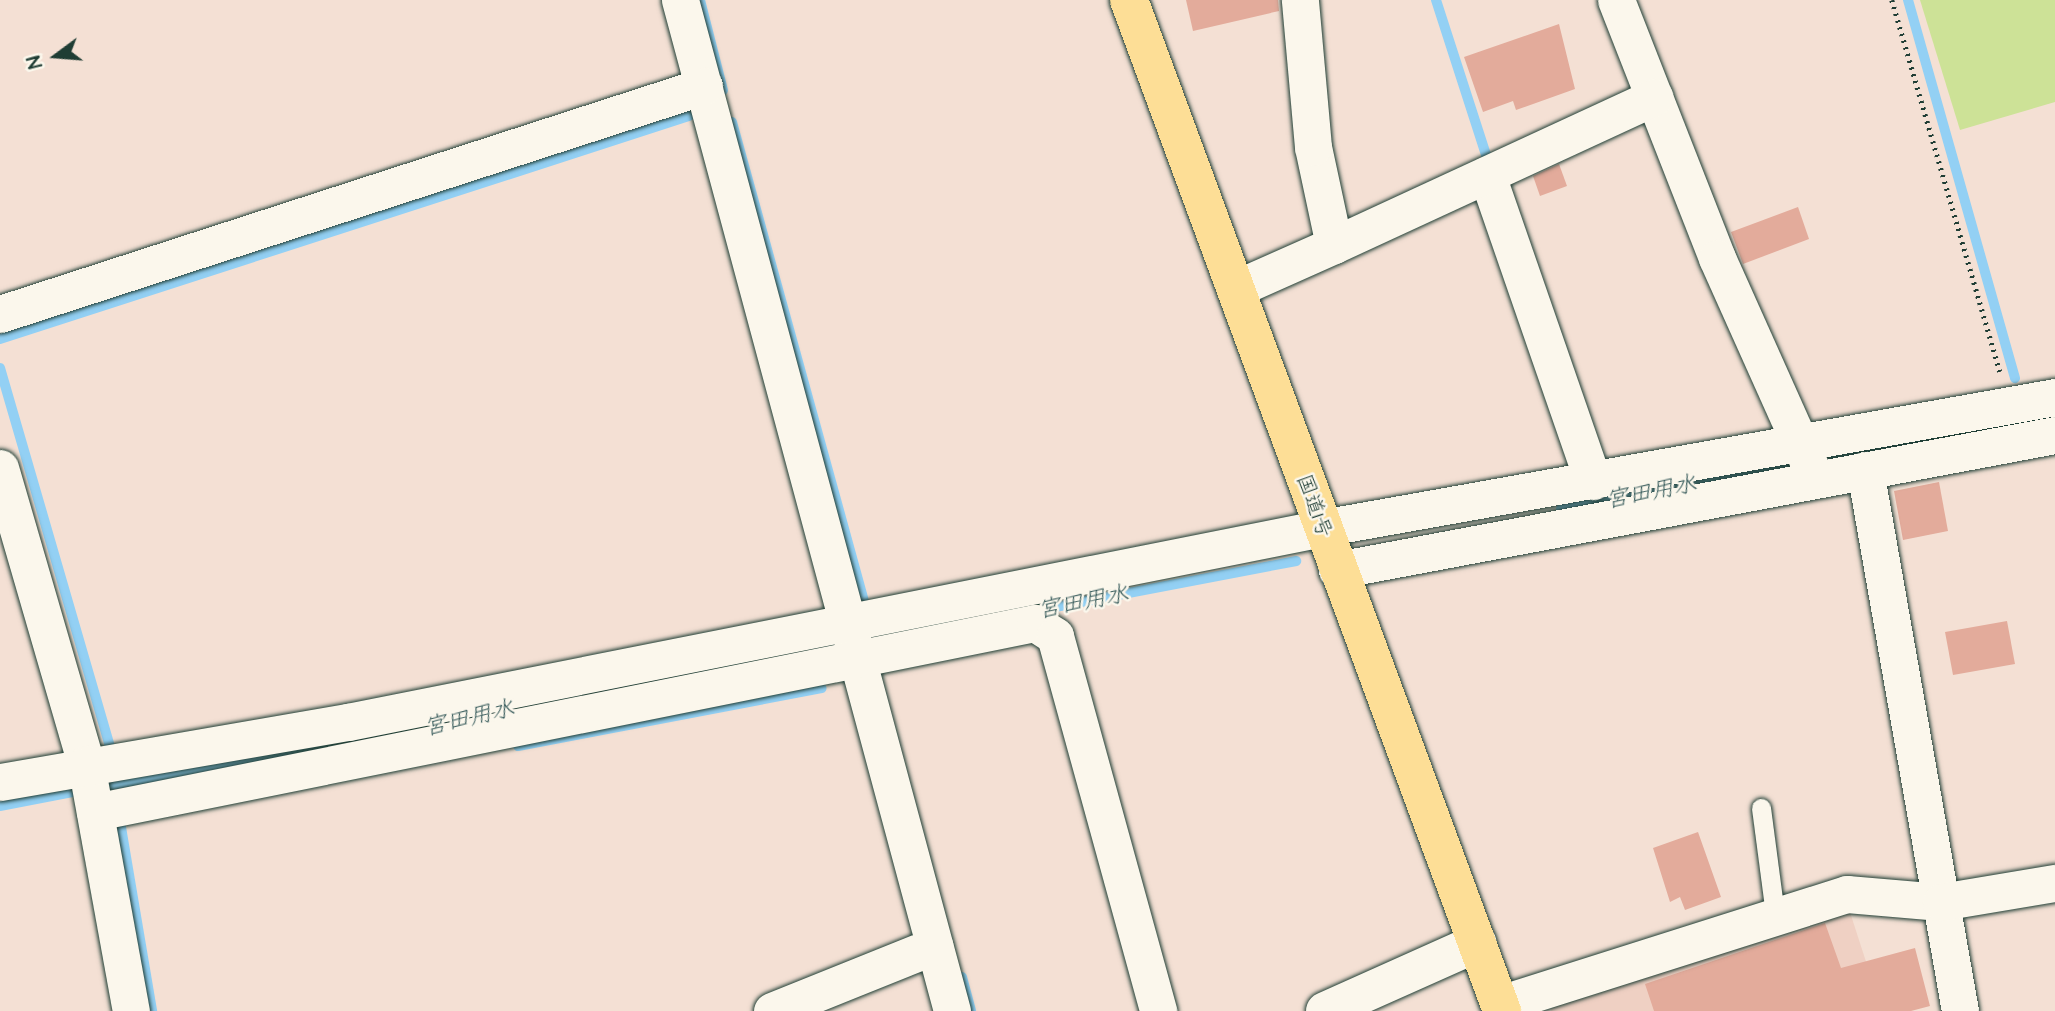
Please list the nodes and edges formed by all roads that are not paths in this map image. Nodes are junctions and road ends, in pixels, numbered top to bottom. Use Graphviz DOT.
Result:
graph roads {
  1 [pos="680,0"];
  2 [pos="1129,0"];
  3 [pos="1300,0"];
  4 [pos="1616,0"];
  5 [pos="704,86"];
  6 [pos="1654,97"];
  7 [pos="1487,175"];
  8 [pos="1334,245"];
  9 [pos="1235,289"];
  10 [pos="0,314"];
  11 [pos="2055,397"];
  12 [pos="2055,435"];
  13 [pos="1801,445"];
  14 [pos="0,468"];
  15 [pos="1865,470"];
  16 [pos="1816,479"];
  17 [pos="1593,481"];
  18 [pos="1322,528"];
  19 [pos="1337,570"];
  20 [pos="845,623"];
  21 [pos="855,662"];
  22 [pos="86,764"];
  23 [pos="0,782"];
  24 [pos="1761,808"];
  25 [pos="95,812"];
  26 [pos="2055,883"];
  27 [pos="1941,902"];
  28 [pos="1775,915"];
  29 [pos="1477,943"];
  30 [pos="934,946"];
  31 [pos="1501,1008"];
  32 [pos="131,1011"];
  33 [pos="772,1011"];
  34 [pos="952,1011"];
  35 [pos="1158,1011"];
  36 [pos="1325,1011"];
  37 [pos="1960,1011"];
  1 -- 5 [label="street"];
  2 -- 9 [label="highway, 国道1号"];
  3 -- 8 [label="street"];
  4 -- 6 [label="street"];
  5 -- 10 [label="street"];
  5 -- 20 [label="street"];
  6 -- 7 [label="street"];
  6 -- 13 [label="street"];
  7 -- 8 [label="street"];
  7 -- 17 [label="street"];
  8 -- 9 [label="street"];
  9 -- 18 [label="highway, 国道1号"];
  11 -- 13 [label="street"];
  12 -- 15 [label="street"];
  13 -- 16 [label="street"];
  13 -- 17 [label="street"];
  14 -- 22 [label="street"];
  15 -- 16 [label="street"];
  15 -- 27 [label="street"];
  16 -- 19 [label="street"];
  17 -- 18 [label="street"];
  18 -- 19 [label="highway, 国道1号"];
  18 -- 20 [label="street"];
  19 -- 29 [label="highway, 国道1号"];
  20 -- 21 [label="street"];
  20 -- 22 [label="street"];
  21 -- 25 [label="street"];
  21 -- 30 [label="street"];
  21 -- 35 [label="street"];
  22 -- 23 [label="street"];
  22 -- 25 [label="street"];
  24 -- 28 [label="lane"];
  25 -- 32 [label="street"];
  26 -- 27 [label="street"];
  27 -- 28 [label="street"];
  27 -- 37 [label="street"];
  28 -- 31 [label="street"];
  29 -- 31 [label="highway, 国道1号"];
  29 -- 36 [label="street"];
  30 -- 33 [label="street"];
  30 -- 34 [label="street"];
}
